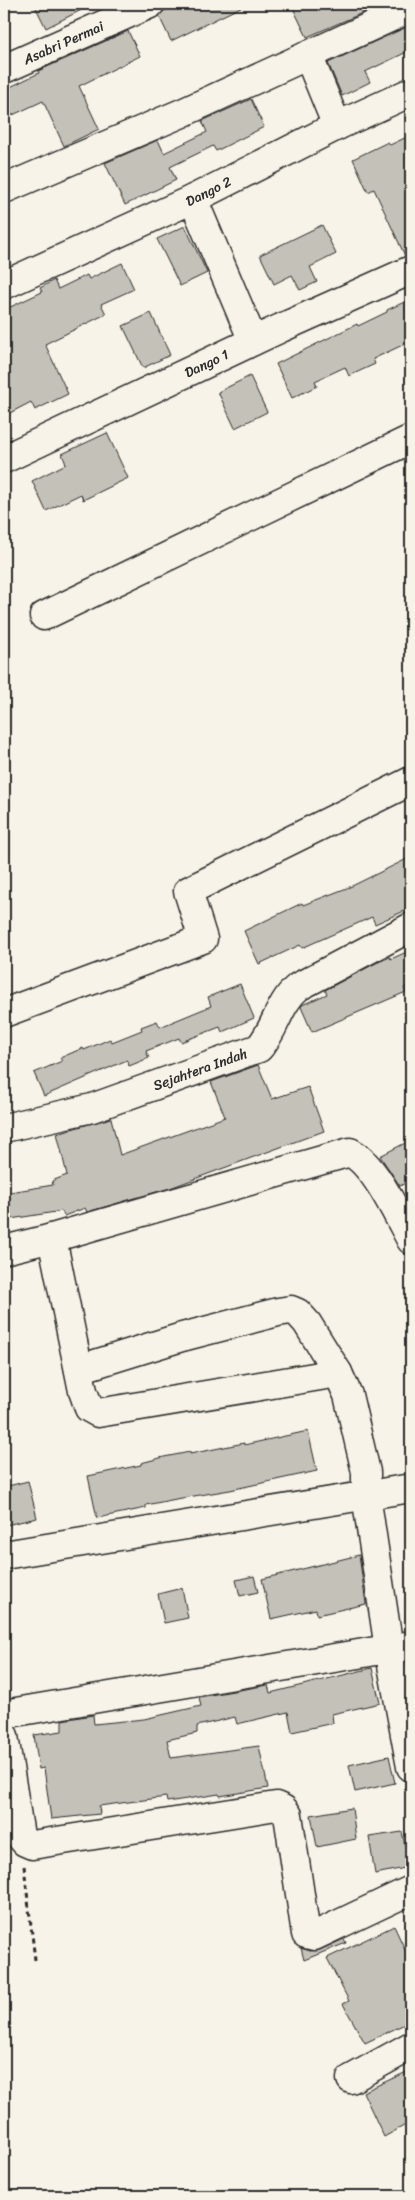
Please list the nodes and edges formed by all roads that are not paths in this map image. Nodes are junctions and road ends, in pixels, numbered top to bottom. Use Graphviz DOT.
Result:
graph roads {
  1 [pos="150,4"];
  2 [pos="411,8"];
  3 [pos="308,55"];
  4 [pos="4,69"];
  5 [pos="411,92"];
  6 [pos="337,126"];
  7 [pos="4,189"];
  8 [pos="193,199"];
  9 [pos="411,270"];
  10 [pos="4,285"];
  11 [pos="253,341"];
  12 [pos="411,439"];
  13 [pos="4,460"];
  14 [pos="44,616"];
  15 [pos="411,781"];
  16 [pos="411,927"];
  17 [pos="4,1013"];
  18 [pos="4,1128"];
  19 [pos="52,1238"];
  20 [pos="411,1240"];
  21 [pos="4,1250"];
  22 [pos="79,1369"];
  23 [pos="338,1373"];
  24 [pos="411,1488"];
  25 [pos="366,1495"];
  26 [pos="4,1555"];
  27 [pos="400,1640"];
  28 [pos="58,1697"];
  29 [pos="4,1698"];
  30 [pos="4,1714"];
  31 [pos="4,1736"];
  32 [pos="411,1767"];
  33 [pos="411,1890"];
  34 [pos="411,2046"];
  35 [pos="351,2079"];
  1 -- 4 [label="street, Asabri Permai"];
  2 -- 3 [label="street"];
  3 -- 6 [label="street"];
  3 -- 7 [label="street"];
  5 -- 6 [label="street, Dango 2"];
  6 -- 8 [label="street, Dango 2"];
  8 -- 10 [label="street, Dango 2"];
  8 -- 11 [label="street"];
  9 -- 11 [label="street, Dango 1"];
  11 -- 13 [label="street, Dango 1"];
  12 -- 14 [label="street"];
  15 -- 17 [label="street"];
  16 -- 18 [label="street, Sejahtera Indah"];
  19 -- 20 [label="street"];
  19 -- 21 [label="street"];
  19 -- 22 [label="street"];
  22 -- 23 [label="street"];
  22 -- 23 [label="street"];
  23 -- 25 [label="street"];
  24 -- 25 [label="street"];
  25 -- 26 [label="street"];
  25 -- 27 [label="street"];
  27 -- 28 [label="street"];
  27 -- 32 [label="street"];
  28 -- 29 [label="street"];
  28 -- 30 [label="street"];
  31 -- 33 [label="street"];
  34 -- 35 [label="street"];
}
